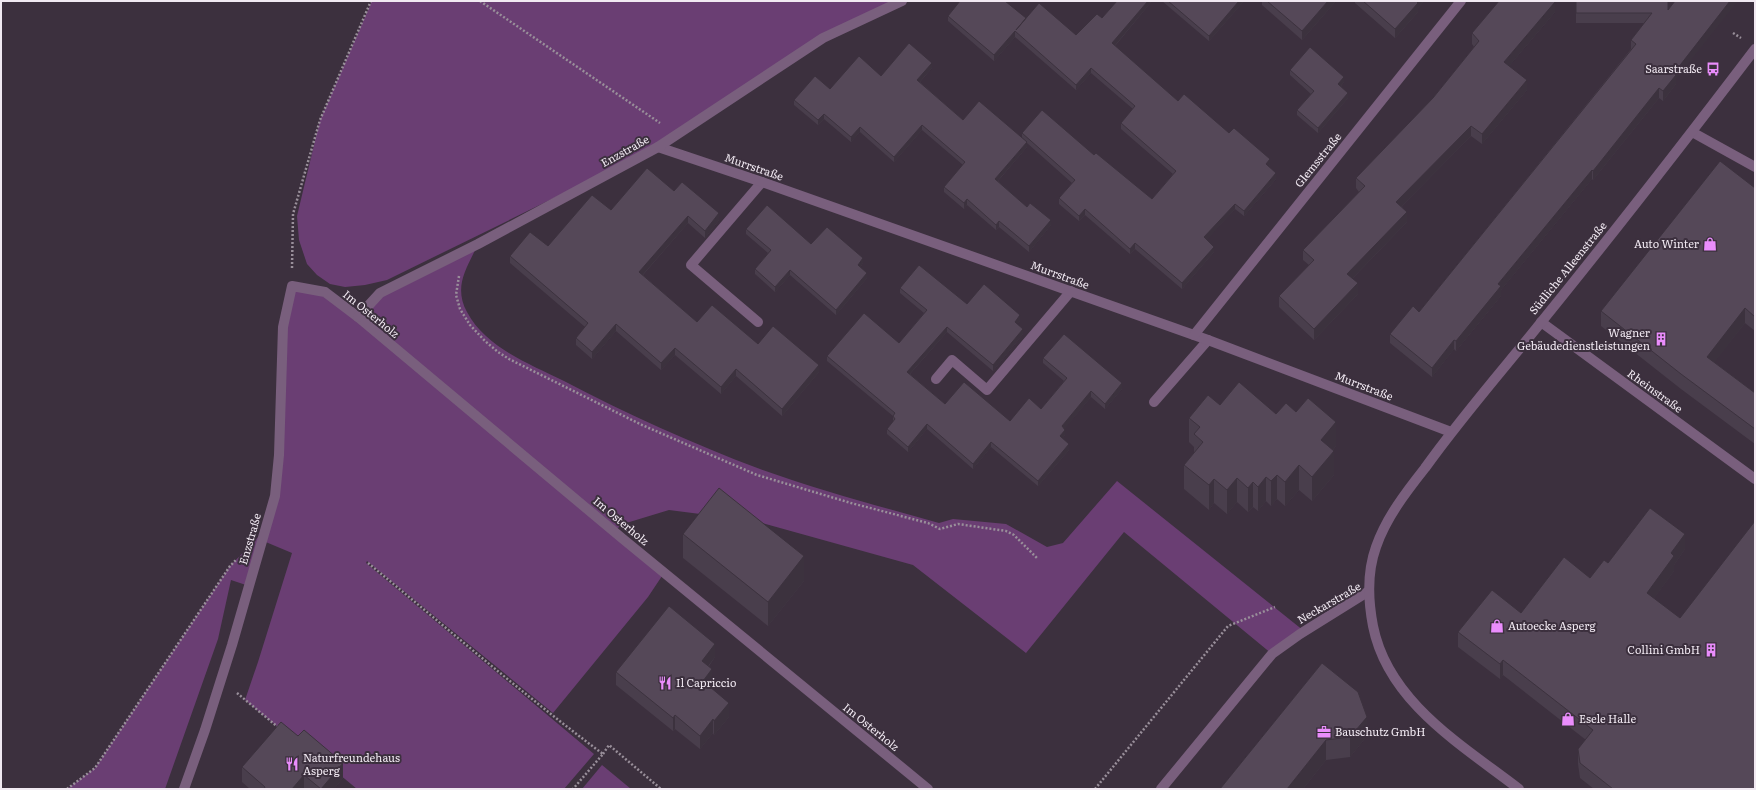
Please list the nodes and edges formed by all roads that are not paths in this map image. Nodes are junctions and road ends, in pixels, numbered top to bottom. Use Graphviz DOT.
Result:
graph roads {
  1 [pos="902,1"];
  2 [pos="1461,1"];
  3 [pos="1755,49"];
  4 [pos="1692,132"];
  5 [pos="658,147"];
  6 [pos="1755,167"];
  7 [pos="762,182"];
  8 [pos="292,286"];
  9 [pos="1071,291"];
  10 [pos="358,317"];
  11 [pos="758,322"];
  12 [pos="1541,322"];
  13 [pos="1194,335"];
  14 [pos="1208,340"];
  15 [pos="936,379"];
  16 [pos="1154,402"];
  17 [pos="1451,432"];
  18 [pos="1755,479"];
  19 [pos="1369,591"];
  20 [pos="184,789"];
  21 [pos="928,789"];
  22 [pos="1161,789"];
  23 [pos="1519,789"];
  1 -- 5 [label="street, Enzstraße"];
  2 -- 13 [label="street, Glemsstraße"];
  3 -- 4 [label="street, Südliche Alleenstraße"];
  4 -- 6 [label="street"];
  4 -- 12 [label="street, Südliche Alleenstraße"];
  5 -- 7 [label="street, Murrstraße"];
  5 -- 10 [label="street, Enzstraße"];
  7 -- 9 [label="street, Murrstraße"];
  7 -- 11 [label="street"];
  8 -- 10 [label="street, Im Osterholz"];
  8 -- 20 [label="street, Enzstraße"];
  9 -- 13 [label="street, Murrstraße"];
  9 -- 15 [label="street"];
  10 -- 21 [label="street, Im Osterholz"];
  12 -- 17 [label="street, Südliche Alleenstraße"];
  12 -- 18 [label="street, Rheinstraße"];
  13 -- 14 [label="street, Murrstraße"];
  14 -- 16 [label="street"];
  14 -- 17 [label="street, Murrstraße"];
  17 -- 19 [label="street, Südliche Alleenstraße"];
  19 -- 22 [label="street, Neckarstraße"];
  19 -- 23 [label="street, Neckarstraße"];
}
